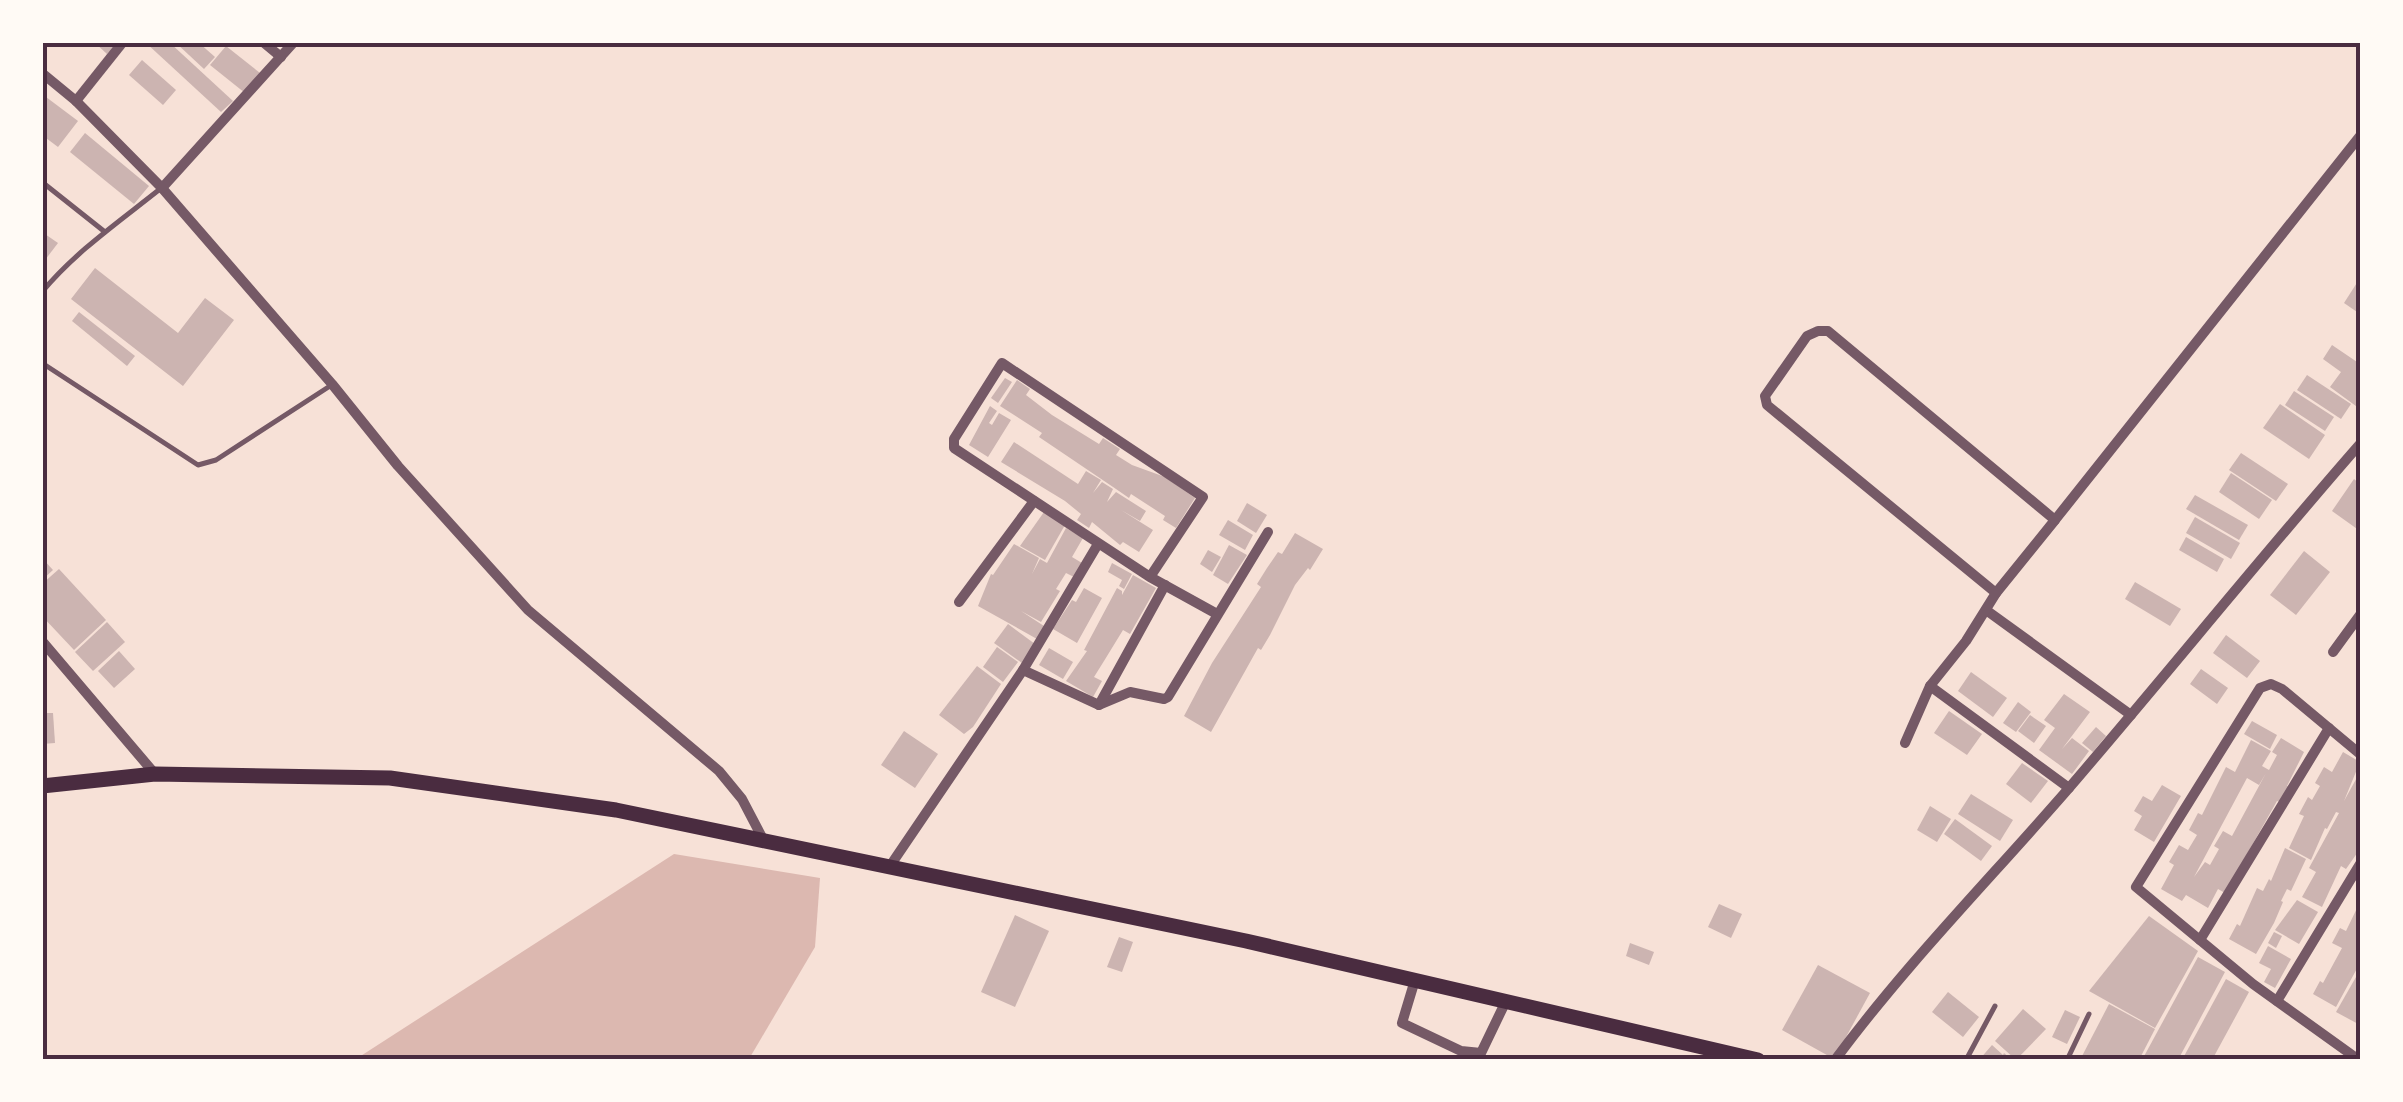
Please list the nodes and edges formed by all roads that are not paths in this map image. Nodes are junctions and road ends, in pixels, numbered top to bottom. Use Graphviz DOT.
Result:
graph roads {
  1 [pos="123,42"];
  2 [pos="263,42"];
  3 [pos="294,42"];
  4 [pos="281,57"];
  5 [pos="42,74"];
  6 [pos="76,101"];
  7 [pos="2360,136"];
  8 [pos="42,182"];
  9 [pos="162,188"];
  10 [pos="105,232"];
  11 [pos="42,292"];
  12 [pos="42,363"];
  13 [pos="332,384"];
  14 [pos="2360,444"];
  15 [pos="1034,502"];
  16 [pos="2055,520"];
  17 [pos="1268,532"];
  18 [pos="1098,544"];
  19 [pos="1150,577"];
  20 [pos="1166,585"];
  21 [pos="1996,593"];
  22 [pos="959,602"];
  23 [pos="1986,610"];
  24 [pos="1216,614"];
  25 [pos="2360,614"];
  26 [pos="42,641"];
  27 [pos="2333,652"];
  28 [pos="1023,670"];
  29 [pos="1930,686"];
  30 [pos="1099,706"];
  31 [pos="2131,715"];
  32 [pos="2329,728"];
  33 [pos="1905,743"];
  34 [pos="2360,754"];
  35 [pos="155,774"];
  36 [pos="42,786"];
  37 [pos="2068,788"];
  38 [pos="764,841"];
  39 [pos="2360,864"];
  40 [pos="890,866"];
  41 [pos="2200,940"];
  42 [pos="1415,980"];
  43 [pos="1506,1001"];
  44 [pos="2277,1001"];
  45 [pos="1995,1006"];
  46 [pos="2090,1014"];
  47 [pos="1453,1047"];
  48 [pos="2358,1055"];
  49 [pos="1446,1060"];
  50 [pos="1758,1060"];
  51 [pos="1835,1060"];
  52 [pos="1966,1060"];
  53 [pos="2066,1060"];
  1 -- 6 [label="street"];
  2 -- 4 [label="street"];
  3 -- 4 [label="street"];
  4 -- 9 [label="street"];
  5 -- 6 [label="street"];
  6 -- 9 [label="street"];
  7 -- 16 [label="street"];
  8 -- 10 [label="lane"];
  9 -- 10 [label="lane"];
  9 -- 13 [label="street"];
  10 -- 11 [label="lane"];
  12 -- 13 [label="lane"];
  13 -- 38 [label="street"];
  14 -- 31 [label="street"];
  15 -- 18 [label="street"];
  15 -- 19 [label="street"];
  15 -- 22 [label="street"];
  16 -- 21 [label="street"];
  16 -- 21 [label="street"];
  17 -- 24 [label="street"];
  18 -- 19 [label="street"];
  18 -- 28 [label="street"];
  19 -- 20 [label="street"];
  20 -- 24 [label="street"];
  20 -- 30 [label="street"];
  21 -- 23 [label="street"];
  23 -- 29 [label="street"];
  23 -- 31 [label="street"];
  24 -- 30 [label="street"];
  25 -- 27 [label="street"];
  26 -- 35 [label="street"];
  28 -- 30 [label="street"];
  28 -- 40 [label="street"];
  29 -- 33 [label="street"];
  29 -- 37 [label="street"];
  31 -- 37 [label="street"];
  32 -- 34 [label="street"];
  32 -- 41 [label="street"];
  32 -- 41 [label="street"];
  35 -- 36 [label="main road"];
  35 -- 38 [label="main road"];
  37 -- 51 [label="street"];
  38 -- 40 [label="main road"];
  39 -- 44 [label="street"];
  40 -- 42 [label="main road"];
  41 -- 44 [label="street"];
  42 -- 43 [label="main road"];
  42 -- 47 [label="street"];
  43 -- 47 [label="street"];
  43 -- 50 [label="main road"];
  44 -- 48 [label="street"];
  45 -- 52 [label="lane"];
  46 -- 53 [label="lane"];
  47 -- 49 [label="street"];
}
